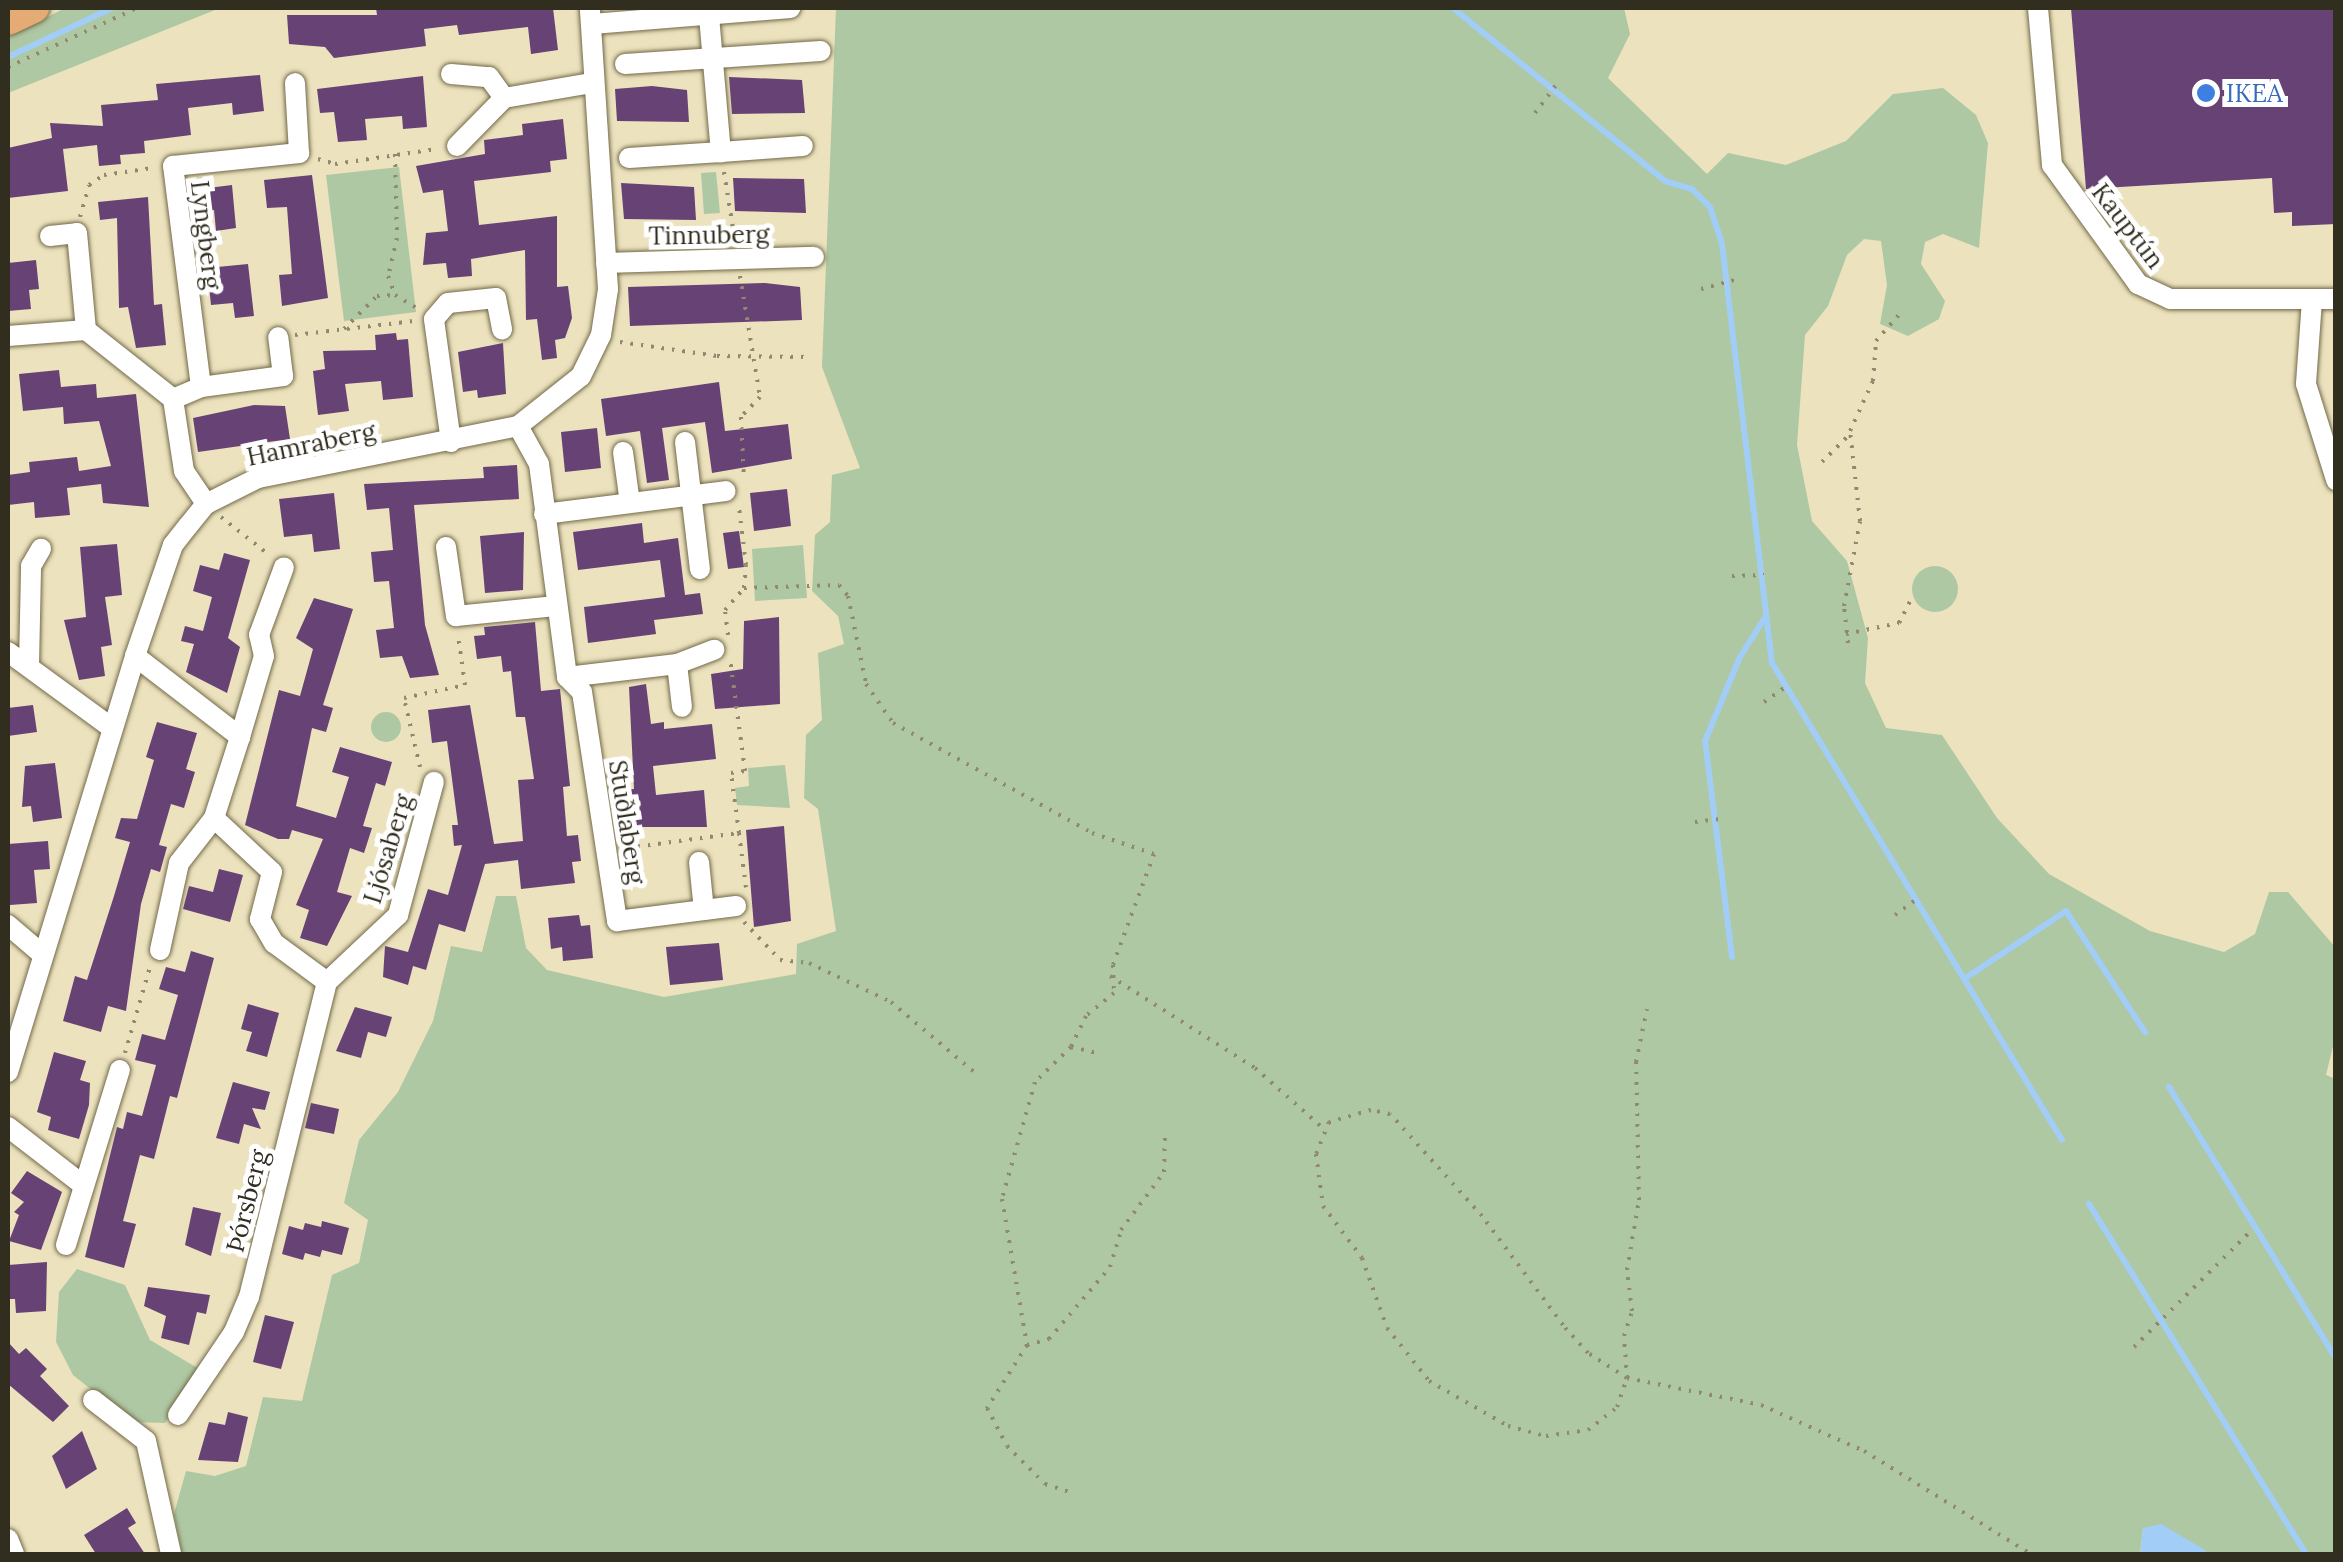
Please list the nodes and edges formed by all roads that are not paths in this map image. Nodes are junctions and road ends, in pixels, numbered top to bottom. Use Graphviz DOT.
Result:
graph roads {
  1 [pos="34,8"];
  2 [pos="790,8"];
  3 [pos="2038,8"];
  4 [pos="591,16"];
  5 [pos="709,16"];
  6 [pos="8,20"];
  7 [pos="821,51"];
  8 [pos="711,58"];
  9 [pos="625,64"];
  10 [pos="451,74"];
  11 [pos="295,82"];
  12 [pos="591,83"];
  13 [pos="504,98"];
  14 [pos="457,146"];
  15 [pos="803,146"];
  16 [pos="720,152"];
  17 [pos="630,158"];
  18 [pos="50,236"];
  19 [pos="814,258"];
  20 [pos="606,263"];
  21 [pos="2336,299"];
  22 [pos="2312,300"];
  23 [pos="502,329"];
  24 [pos="86,330"];
  25 [pos="8,336"];
  26 [pos="278,336"];
  27 [pos="200,387"];
  28 [pos="173,399"];
  29 [pos="518,426"];
  30 [pos="451,442"];
  31 [pos="685,442"];
  32 [pos="623,452"];
  33 [pos="2336,480"];
  34 [pos="726,491"];
  35 [pos="692,496"];
  36 [pos="206,504"];
  37 [pos="630,504"];
  38 [pos="544,514"];
  39 [pos="446,547"];
  40 [pos="40,549"];
  41 [pos="284,566"];
  42 [pos="700,570"];
  43 [pos="556,606"];
  44 [pos="714,650"];
  45 [pos="8,652"];
  46 [pos="135,656"];
  47 [pos="676,664"];
  48 [pos="29,665"];
  49 [pos="567,678"];
  50 [pos="682,706"];
  51 [pos="112,728"];
  52 [pos="240,737"];
  53 [pos="434,782"];
  54 [pos="214,818"];
  55 [pos="700,862"];
  56 [pos="742,904"];
  57 [pos="704,910"];
  58 [pos="8,924"];
  59 [pos="160,950"];
  60 [pos="43,955"];
  61 [pos="327,982"];
  62 [pos="120,1070"];
  63 [pos="8,1072"];
  64 [pos="8,1127"];
  65 [pos="83,1185"];
  66 [pos="66,1245"];
  67 [pos="94,1400"];
  68 [pos="178,1416"];
  69 [pos="8,1539"];
  70 [pos="14,1554"];
  71 [pos="170,1554"];
  1 -- 6 [label="highway"];
  2 -- 5 [label="street"];
  3 -- 22 [label="street, Kauptún"];
  4 -- 5 [label="street"];
  4 -- 12 [label="street, Hamraberg"];
  5 -- 8 [label="street"];
  7 -- 8 [label="street"];
  8 -- 9 [label="street"];
  8 -- 16 [label="street"];
  10 -- 13 [label="street"];
  11 -- 27 [label="street, Lyngberg"];
  12 -- 13 [label="street"];
  12 -- 20 [label="street, Hamraberg"];
  13 -- 14 [label="street"];
  15 -- 16 [label="street"];
  16 -- 17 [label="street"];
  18 -- 24 [label="street"];
  19 -- 20 [label="street, Tinnuberg"];
  20 -- 29 [label="street, Hamraberg"];
  21 -- 22 [label="street, Kauptún"];
  22 -- 33 [label="street"];
  23 -- 30 [label="street"];
  24 -- 25 [label="street"];
  24 -- 28 [label="street"];
  26 -- 27 [label="street"];
  27 -- 28 [label="street"];
  28 -- 36 [label="street"];
  29 -- 30 [label="street, Hamraberg"];
  29 -- 38 [label="street, Stuðlaberg"];
  30 -- 36 [label="street, Hamraberg"];
  31 -- 35 [label="street"];
  32 -- 37 [label="street"];
  34 -- 35 [label="street"];
  35 -- 37 [label="street"];
  35 -- 42 [label="street"];
  36 -- 46 [label="street, Hamraberg"];
  37 -- 38 [label="street"];
  38 -- 43 [label="street, Stuðlaberg"];
  39 -- 43 [label="street"];
  40 -- 48 [label="street"];
  41 -- 52 [label="street"];
  43 -- 49 [label="street, Stuðlaberg"];
  44 -- 47 [label="street"];
  45 -- 48 [label="street"];
  46 -- 51 [label="street, Hamraberg"];
  46 -- 52 [label="street"];
  47 -- 49 [label="street"];
  47 -- 50 [label="street"];
  48 -- 51 [label="street"];
  49 -- 57 [label="street, Stuðlaberg"];
  51 -- 60 [label="street, Hamraberg"];
  52 -- 54 [label="street"];
  53 -- 61 [label="street, Ljósaberg"];
  54 -- 59 [label="street"];
  54 -- 61 [label="street"];
  55 -- 57 [label="street"];
  56 -- 57 [label="street, Stuðlaberg"];
  58 -- 60 [label="street"];
  60 -- 63 [label="street, Hamraberg"];
  61 -- 68 [label="street, Þórsberg"];
  62 -- 65 [label="street"];
  64 -- 65 [label="street"];
  65 -- 66 [label="street"];
  67 -- 71 [label="street"];
  69 -- 70 [label="street"];
}
